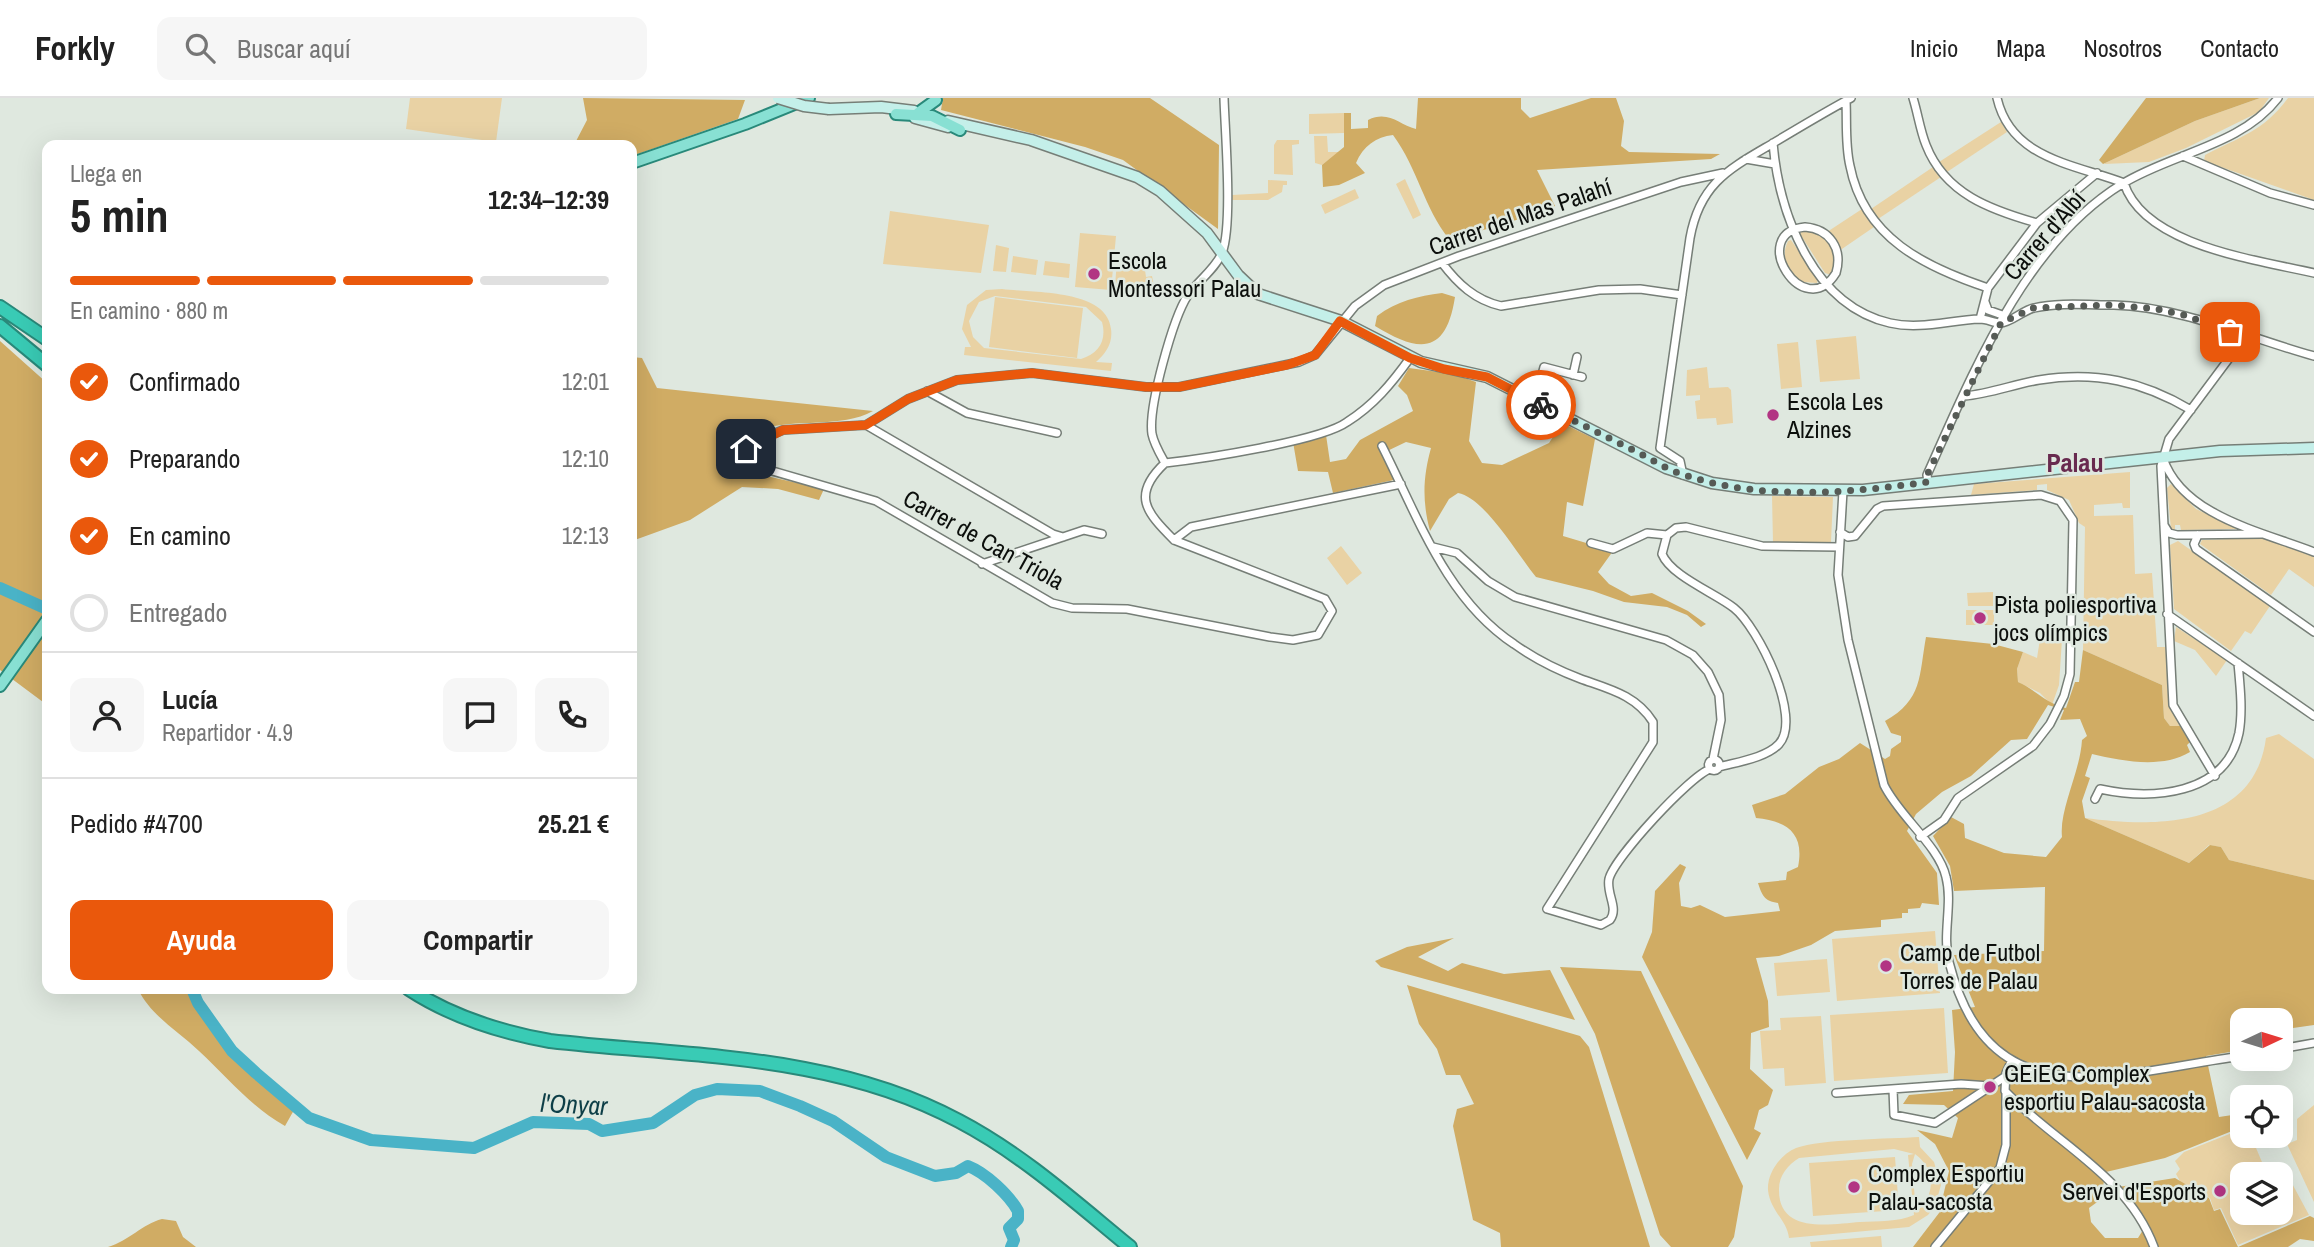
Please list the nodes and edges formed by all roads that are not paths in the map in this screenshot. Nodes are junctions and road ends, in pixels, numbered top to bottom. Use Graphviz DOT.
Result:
graph roads {
  1 [pos="778,98"];
  2 [pos="796,98"];
  3 [pos="809,98"];
  4 [pos="1224,98"];
  5 [pos="1913,98"];
  6 [pos="1997,98"];
  7 [pos="2278,98"];
  8 [pos="1848,99"];
  9 [pos="934,106"];
  10 [pos="856,108"];
  11 [pos="918,113"];
  12 [pos="896,114"];
  13 [pos="945,120"];
  14 [pos="745,124"];
  15 [pos="960,130"];
  16 [pos="1012,135"];
  17 [pos="1773,143"];
  18 [pos="2183,156"];
  19 [pos="1742,159"];
  20 [pos="637,161"];
  21 [pos="1774,164"];
  22 [pos="1723,173"];
  23 [pos="2097,173"];
  24 [pos="2124,183"];
  25 [pos="2314,205"];
  26 [pos="2037,223"];
  27 [pos="1792,230"];
  28 [pos="1221,254"];
  29 [pos="1442,263"];
  30 [pos="2314,274"];
  31 [pos="1828,283"];
  32 [pos="1988,288"];
  33 [pos="1682,295"];
  34 [pos="1985,302"];
  35 [pos="0,307"];
  36 [pos="1980,319"];
  37 [pos="2003,319"];
  38 [pos="1340,321"];
  39 [pos="0,326"];
  40 [pos="42,334"];
  41 [pos="2245,337"];
  42 [pos="2314,356"];
  43 [pos="1577,357"];
  44 [pos="1410,358"];
  45 [pos="42,361"];
  46 [pos="1157,387"];
  47 [pos="927,391"];
  48 [pos="1964,396"];
  49 [pos="1535,402"];
  50 [pos="2191,410"];
  51 [pos="866,425"];
  52 [pos="1057,433"];
  53 [pos="1382,446"];
  54 [pos="2314,448"];
  55 [pos="2163,457"];
  56 [pos="1165,463"];
  57 [pos="1683,475"];
  58 [pos="1928,482"];
  59 [pos="1401,484"];
  60 [pos="1843,491"];
  61 [pos="2163,524"];
  62 [pos="2245,525"];
  63 [pos="1840,532"];
  64 [pos="1102,534"];
  65 [pos="2239,534"];
  66 [pos="2269,534"];
  67 [pos="1667,535"];
  68 [pos="2198,535"];
  69 [pos="2177,536"];
  70 [pos="1063,537"];
  71 [pos="1174,540"];
  72 [pos="1591,543"];
  73 [pos="1433,547"];
  74 [pos="1839,547"];
  75 [pos="2164,550"];
  76 [pos="2314,552"];
  77 [pos="982,564"];
  78 [pos="2167,614"];
  79 [pos="42,627"];
  80 [pos="2314,632"];
  81 [pos="2238,663"];
  82 [pos="0,685"];
  83 [pos="2314,716"];
  84 [pos="1713,759"];
  85 [pos="1719,767"];
  86 [pos="1710,769"];
  87 [pos="2214,776"];
  88 [pos="2095,799"];
  89 [pos="1920,837"];
  90 [pos="418,994"];
  91 [pos="2314,1043"];
  92 [pos="2293,1047"];
  93 [pos="2230,1058"];
  94 [pos="2011,1062"];
  95 [pos="2006,1076"];
  96 [pos="1990,1086"];
  97 [pos="1893,1089"];
  98 [pos="2006,1091"];
  99 [pos="1836,1093"];
  100 [pos="1130,1247"];
  101 [pos="1935,1247"];
  102 [pos="2154,1247"];
  1 -- 10 [label="street, bridge"];
  2 -- 14 [label="main road"];
  3 -- 14 [label="main road"];
  4 -- 28 [label="street"];
  5 -- 26 [label="street"];
  6 -- 23 [label="street"];
  7 -- 18 [label="street, Carrer d'Albí"];
  8 -- 17 [label="street"];
  8 -- 32 [label="street"];
  9 -- 11 [label="main road"];
  9 -- 12 [label="main road"];
  9 -- 13 [label="main road"];
  9 -- 15 [label="main road"];
  10 -- 11 [label="street"];
  10 -- 12 [label="street"];
  12 -- 15 [label="street"];
  13 -- 16 [label="street"];
  14 -- 20 [label="main road"];
  15 -- 16 [label="street"];
  16 -- 28 [label="street"];
  17 -- 19 [label="street"];
  17 -- 21 [label="street"];
  18 -- 24 [label="street, Carrer d'Albí"];
  18 -- 25 [label="street"];
  19 -- 21 [label="street"];
  19 -- 22 [label="street"];
  21 -- 27 [label="street"];
  22 -- 29 [label="street, Carrer del Mas Palahí"];
  22 -- 33 [label="street"];
  23 -- 24 [label="street"];
  23 -- 26 [label="street, Carrer d'Albí"];
  24 -- 30 [label="street"];
  24 -- 37 [label="street, Carrer d'Albí"];
  26 -- 32 [label="street, Carrer d'Albí"];
  27 -- 31 [label="street"];
  27 -- 31 [label="street"];
  27 -- 31 [label="street"];
  28 -- 38 [label="street"];
  28 -- 46 [label="street"];
  29 -- 33 [label="street"];
  29 -- 38 [label="street, Carrer del Mas Palahí"];
  31 -- 36 [label="street"];
  32 -- 34 [label="street, Carrer d'Albí"];
  33 -- 57 [label="street"];
  34 -- 36 [label="street, Carrer d'Albí"];
  34 -- 37 [label="street"];
  35 -- 40 [label="highway"];
  36 -- 37 [label="street"];
  37 -- 41 [label="street"];
  37 -- 48 [label="street, Carrer d'Albí"];
  38 -- 44 [label="street"];
  38 -- 46 [label="street, Carrer del Mas Palahí"];
  39 -- 45 [label="highway"];
  41 -- 42 [label="street"];
  41 -- 50 [label="street"];
  43 -- 49 [label="street"];
  44 -- 49 [label="street"];
  44 -- 56 [label="street"];
  46 -- 47 [label="street, Carrer del Mas Palahí"];
  46 -- 56 [label="street"];
  47 -- 51 [label="street, Carrer del Mas Palahí"];
  47 -- 52 [label="street"];
  48 -- 50 [label="street"];
  48 -- 58 [label="street, Carrer d'Albí"];
  49 -- 57 [label="street"];
  50 -- 55 [label="street"];
  51 -- 70 [label="street"];
  51 -- 77 [label="street, Carrer de Can Triola"];
  53 -- 59 [label="street"];
  54 -- 55 [label="street"];
  55 -- 58 [label="street"];
  55 -- 61 [label="street"];
  55 -- 62 [label="street"];
  56 -- 71 [label="street"];
  57 -- 60 [label="street"];
  58 -- 60 [label="street"];
  59 -- 71 [label="street"];
  59 -- 73 [label="street"];
  60 -- 63 [label="street"];
  61 -- 69 [label="street"];
  61 -- 75 [label="street"];
  62 -- 65 [label="street"];
  62 -- 66 [label="street"];
  63 -- 74 [label="street"];
  63 -- 89 [label="street"];
  64 -- 70 [label="street"];
  65 -- 66 [label="street"];
  65 -- 68 [label="street"];
  66 -- 76 [label="street"];
  67 -- 72 [label="street"];
  67 -- 74 [label="street"];
  67 -- 85 [label="street"];
  68 -- 69 [label="street"];
  68 -- 80 [label="street"];
  69 -- 75 [label="street"];
  70 -- 77 [label="street"];
  71 -- 77 [label="street, Carrer de Can Triola"];
  73 -- 84 [label="street"];
  73 -- 86 [label="street"];
  74 -- 89 [label="street"];
  75 -- 78 [label="street"];
  78 -- 81 [label="street"];
  78 -- 87 [label="street"];
  79 -- 82 [label="main road"];
  81 -- 83 [label="street"];
  81 -- 87 [label="street"];
  84 -- 85 [label="street"];
  84 -- 86 [label="street"];
  85 -- 86 [label="street"];
  87 -- 88 [label="street"];
  89 -- 94 [label="street"];
  90 -- 100 [label="highway"];
  91 -- 92 [label="street"];
  93 -- 94 [label="street"];
  94 -- 95 [label="street"];
  95 -- 96 [label="street"];
  95 -- 98 [label="street"];
  96 -- 97 [label="street"];
  96 -- 97 [label="street"];
  97 -- 99 [label="street"];
  98 -- 101 [label="street"];
  98 -- 102 [label="street"];
}
